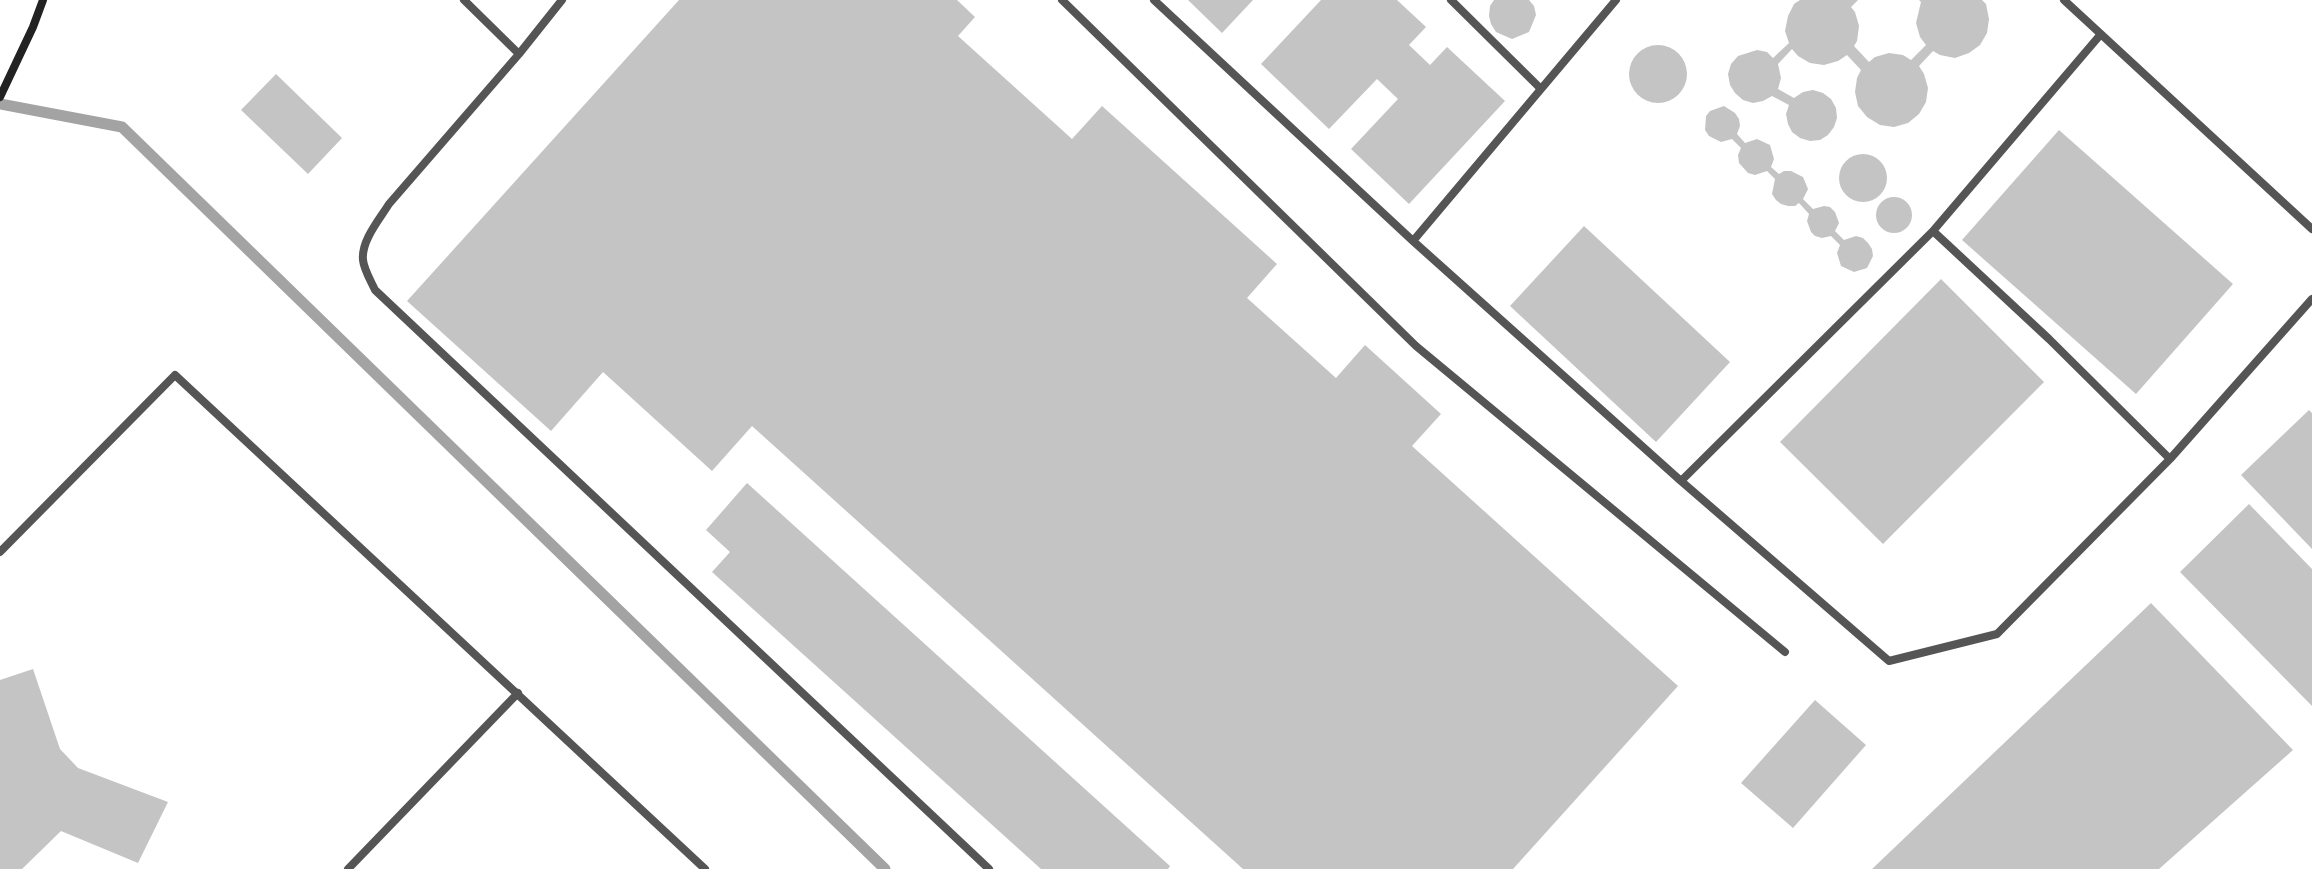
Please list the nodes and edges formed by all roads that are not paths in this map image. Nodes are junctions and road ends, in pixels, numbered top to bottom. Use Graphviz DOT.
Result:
graph roads {
  1 [pos="43,0"];
  2 [pos="464,0"];
  3 [pos="562,0"];
  4 [pos="1062,0"];
  5 [pos="1154,0"];
  6 [pos="1451,0"];
  7 [pos="1616,0"];
  8 [pos="2064,0"];
  9 [pos="2101,34"];
  10 [pos="519,54"];
  11 [pos="1541,90"];
  12 [pos="0,97"];
  13 [pos="2312,229"];
  14 [pos="1933,231"];
  15 [pos="1413,241"];
  16 [pos="2312,299"];
  17 [pos="2170,459"];
  18 [pos="1682,481"];
  19 [pos="0,552"];
  20 [pos="1785,652"];
  21 [pos="518,693"];
  22 [pos="348,869"];
  23 [pos="705,869"];
  24 [pos="989,869"];
  1 -- 12 [label="street"];
  2 -- 10 [label="lane"];
  3 -- 10 [label="lane"];
  4 -- 20 [label="lane"];
  5 -- 15 [label="lane"];
  6 -- 11 [label="lane"];
  7 -- 11 [label="lane"];
  8 -- 9 [label="lane"];
  9 -- 13 [label="lane"];
  9 -- 14 [label="lane"];
  10 -- 24 [label="lane"];
  11 -- 15 [label="lane"];
  14 -- 17 [label="lane"];
  14 -- 18 [label="lane"];
  15 -- 18 [label="lane"];
  16 -- 17 [label="lane"];
  17 -- 18 [label="lane"];
  19 -- 21 [label="lane"];
  21 -- 22 [label="lane"];
  21 -- 23 [label="lane"];
}
